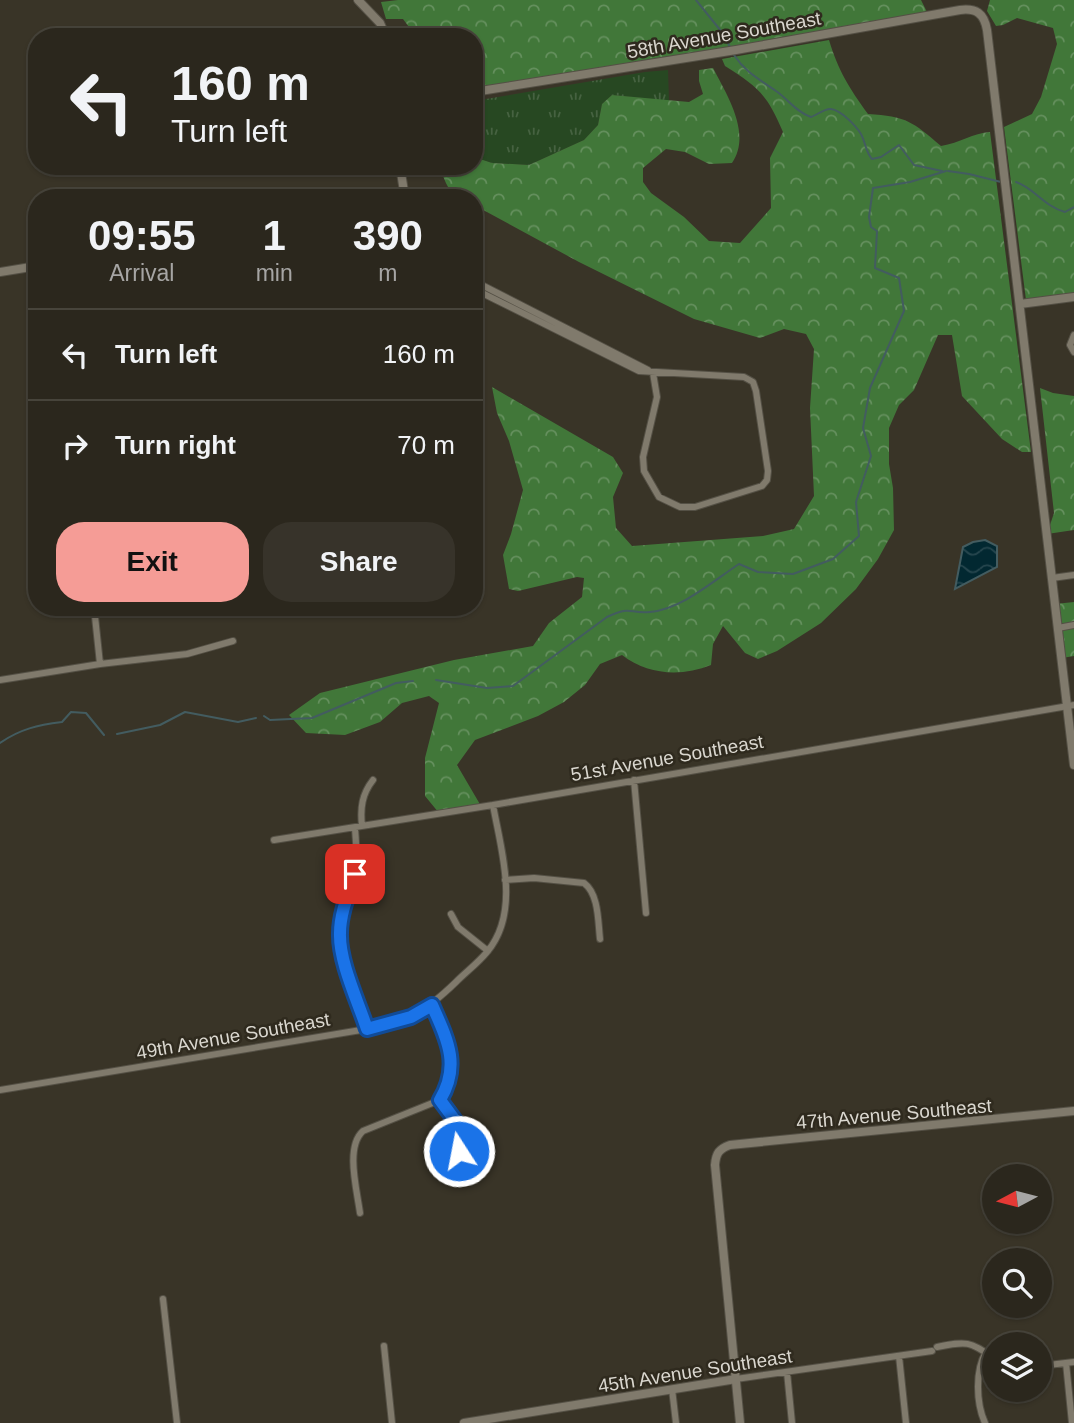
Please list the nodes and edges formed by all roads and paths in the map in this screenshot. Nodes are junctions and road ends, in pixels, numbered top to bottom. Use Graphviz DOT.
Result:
graph roads {
  1 [pos="358,0"];
  2 [pos="382,28"];
  3 [pos="483,91"];
  4 [pos="28,267"];
  5 [pos="0,272"];
  6 [pos="483,286"];
  7 [pos="483,293"];
  8 [pos="1074,297"];
  9 [pos="1020,304"];
  10 [pos="526,311"];
  11 [pos="1074,335"];
  12 [pos="1074,352"];
  13 [pos="653,373"];
  14 [pos="1074,575"];
  15 [pos="1052,578"];
  16 [pos="95,616"];
  17 [pos="1074,625"];
  18 [pos="1058,628"];
  19 [pos="233,641"];
  20 [pos="100,664"];
  21 [pos="0,680"];
  22 [pos="1070,705"];
  23 [pos="1074,765"];
  24 [pos="373,779"];
  25 [pos="634,780"];
  26 [pos="494,805"];
  27 [pos="358,827"];
  28 [pos="274,840"];
  29 [pos="505,880"];
  30 [pos="646,913"];
  31 [pos="451,914"];
  32 [pos="600,939"];
  33 [pos="488,951"];
  34 [pos="432,1005"];
  35 [pos="367,1029"];
  36 [pos="0,1090"];
  37 [pos="440,1100"];
  38 [pos="1074,1111"];
  39 [pos="454,1163"];
  40 [pos="360,1213"];
  41 [pos="163,1299"];
  42 [pos="384,1346"];
  43 [pos="982,1350"];
  44 [pos="899,1356"];
  45 [pos="982,1358"];
  46 [pos="1074,1362"];
  47 [pos="1066,1363"];
  48 [pos="1052,1365"];
  49 [pos="787,1373"];
  50 [pos="736,1379"];
  51 [pos="672,1389"];
  52 [pos="484,1421"];
  53 [pos="177,1423"];
  54 [pos="392,1423"];
  55 [pos="464,1423"];
  56 [pos="676,1423"];
  57 [pos="740,1423"];
  58 [pos="792,1423"];
  59 [pos="906,1423"];
  60 [pos="985,1423"];
  61 [pos="1072,1423"];
  1 -- 2 [label="street"];
  3 -- 9 [label="street, 58th Avenue Southeast"];
  4 -- 5 [label="street"];
  6 -- 10 [label="street"];
  7 -- 10 [label="street"];
  8 -- 9 [label="street"];
  9 -- 15 [label="street"];
  10 -- 13 [label="street"];
  11 -- 12 [label="street"];
  13 -- 13 [label="street"];
  14 -- 15 [label="street"];
  15 -- 18 [label="street"];
  16 -- 20 [label="street"];
  17 -- 18 [label="street"];
  18 -- 22 [label="street"];
  19 -- 20 [label="street"];
  20 -- 21 [label="street"];
  22 -- 23 [label="street"];
  22 -- 25 [label="street, 51st Avenue Southeast"];
  24 -- 27 [label="street"];
  25 -- 26 [label="street, 51st Avenue Southeast"];
  25 -- 30 [label="street"];
  26 -- 27 [label="street, 51st Avenue Southeast"];
  26 -- 29 [label="street"];
  27 -- 28 [label="street, 51st Avenue Southeast"];
  27 -- 35 [label="street"];
  29 -- 32 [label="street"];
  29 -- 33 [label="street"];
  31 -- 33 [label="street"];
  33 -- 34 [label="street, 49th Avenue Southeast"];
  34 -- 35 [label="street, 49th Avenue Southeast"];
  34 -- 37 [label="street"];
  35 -- 36 [label="street, 49th Avenue Southeast"];
  37 -- 39 [label="street"];
  37 -- 40 [label="street"];
  38 -- 50 [label="street, 47th Avenue Southeast"];
  41 -- 53 [label="street"];
  42 -- 54 [label="street"];
  43 -- 44 [label="street, 45th Avenue Southeast"];
  44 -- 49 [label="street, 45th Avenue Southeast"];
  44 -- 59 [label="street"];
  45 -- 60 [label="street"];
  46 -- 47 [label="street"];
  47 -- 48 [label="street"];
  47 -- 61 [label="street"];
  49 -- 50 [label="street, 45th Avenue Southeast"];
  49 -- 58 [label="street"];
  50 -- 51 [label="street, 45th Avenue Southeast"];
  50 -- 57 [label="street"];
  51 -- 52 [label="street, 45th Avenue Southeast"];
  51 -- 56 [label="street"];
  52 -- 55 [label="street, 45th Avenue Southeast"];
}
